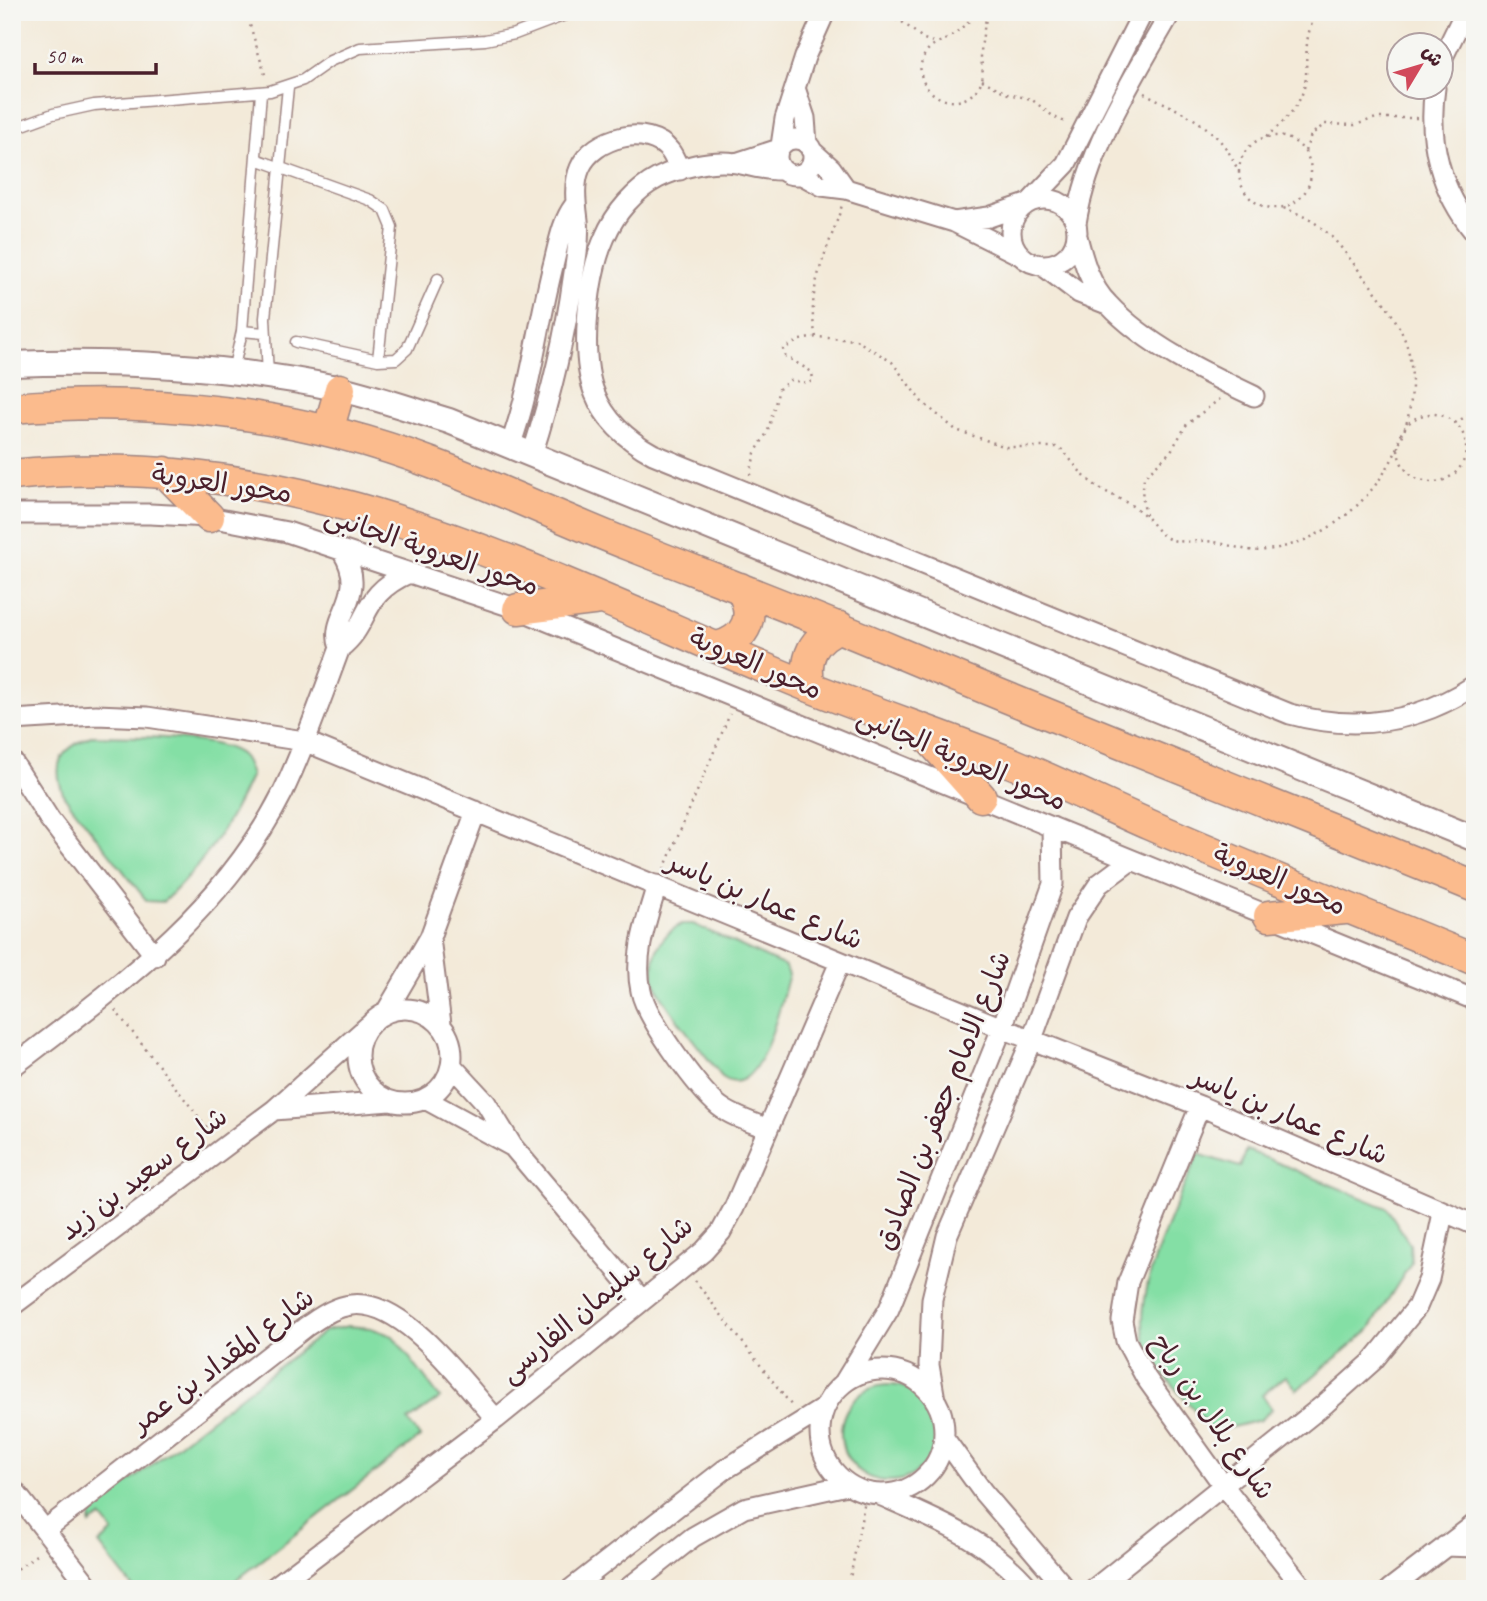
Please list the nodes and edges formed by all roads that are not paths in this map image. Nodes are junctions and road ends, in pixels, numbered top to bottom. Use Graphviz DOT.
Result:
graph roads {
  1 [pos="573,12"];
  2 [pos="825,12"];
  3 [pos="1143,12"];
  4 [pos="1171,12"];
  5 [pos="1465,12"];
  6 [pos="1455,32"];
  7 [pos="288,87"];
  8 [pos="796,91"];
  9 [pos="266,92"];
  10 [pos="1434,102"];
  11 [pos="12,129"];
  12 [pos="780,147"];
  13 [pos="809,147"];
  14 [pos="256,159"];
  15 [pos="736,163"];
  16 [pos="280,167"];
  17 [pos="680,170"];
  18 [pos="792,172"];
  19 [pos="846,189"];
  20 [pos="1027,203"];
  21 [pos="574,206"];
  22 [pos="954,222"];
  23 [pos="1077,230"];
  24 [pos="1475,233"];
  25 [pos="1020,255"];
  26 [pos="1042,265"];
  27 [pos="438,279"];
  28 [pos="1108,305"];
  29 [pos="242,331"];
  30 [pos="264,333"];
  31 [pos="296,342"];
  32 [pos="378,360"];
  33 [pos="12,363"];
  34 [pos="233,372"];
  35 [pos="268,376"];
  36 [pos="529,385"];
  37 [pos="340,389"];
  38 [pos="1254,396"];
  39 [pos="12,408"];
  40 [pos="544,416"];
  41 [pos="328,431"];
  42 [pos="521,451"];
  43 [pos="165,472"];
  44 [pos="12,475"];
  45 [pos="12,514"];
  46 [pos="209,517"];
  47 [pos="342,551"];
  48 [pos="409,573"];
  49 [pos="740,588"];
  50 [pos="603,599"];
  51 [pos="518,609"];
  52 [pos="840,627"];
  53 [pos="340,648"];
  54 [pos="718,648"];
  55 [pos="1475,685"];
  56 [pos="810,687"];
  57 [pos="12,720"];
  58 [pos="919,727"];
  59 [pos="304,741"];
  60 [pos="12,761"];
  61 [pos="981,797"];
  62 [pos="476,811"];
  63 [pos="1052,827"];
  64 [pos="1475,839"];
  65 [pos="1130,861"];
  66 [pos="657,885"];
  67 [pos="1475,887"];
  68 [pos="1352,909"];
  69 [pos="1269,916"];
  70 [pos="430,937"];
  71 [pos="155,956"];
  72 [pos="1475,960"];
  73 [pos="840,962"];
  74 [pos="1475,1000"];
  75 [pos="386,1012"];
  76 [pos="441,1024"];
  77 [pos="368,1026"];
  78 [pos="1002,1028"];
  79 [pos="1032,1039"];
  80 [pos="12,1066"];
  81 [pos="452,1066"];
  82 [pos="425,1099"];
  83 [pos="390,1101"];
  84 [pos="1200,1106"];
  85 [pos="274,1110"];
  86 [pos="768,1129"];
  87 [pos="513,1147"];
  88 [pos="1443,1213"];
  89 [pos="1475,1226"];
  90 [pos="642,1300"];
  91 [pos="12,1306"];
  92 [pos="845,1381"];
  93 [pos="935,1400"];
  94 [pos="824,1408"];
  95 [pos="496,1419"];
  96 [pos="944,1438"];
  97 [pos="847,1485"];
  98 [pos="1223,1485"];
  99 [pos="12,1488"];
  100 [pos="874,1494"];
  101 [pos="1475,1524"];
  102 [pos="49,1536"];
  103 [pos="1445,1546"];
  104 [pos="1475,1547"];
  105 [pos="91,1589"];
  106 [pos="272,1589"];
  107 [pos="571,1589"];
  108 [pos="627,1589"];
  109 [pos="1030,1589"];
  110 [pos="1066,1589"];
  111 [pos="1094,1589"];
  112 [pos="1304,1589"];
  113 [pos="1390,1589"];
  1 -- 7 [label="lane"];
  2 -- 8 [label="street"];
  3 -- 20 [label="street"];
  4 -- 23 [label="street"];
  5 -- 6 [label="street"];
  7 -- 9 [label="lane"];
  7 -- 16 [label="lane"];
  8 -- 12 [label="street"];
  8 -- 13 [label="street"];
  9 -- 11 [label="lane"];
  9 -- 14 [label="lane"];
  10 -- 24 [label="street"];
  12 -- 13 [label="street"];
  12 -- 15 [label="street"];
  12 -- 18 [label="street"];
  13 -- 18 [label="street"];
  13 -- 19 [label="street"];
  14 -- 16 [label="lane"];
  14 -- 29 [label="lane"];
  15 -- 17 [label="street"];
  15 -- 18 [label="street"];
  16 -- 30 [label="lane"];
  16 -- 32 [label="lane"];
  17 -- 21 [label="street"];
  17 -- 55 [label="street"];
  18 -- 19 [label="street"];
  19 -- 22 [label="street"];
  20 -- 22 [label="street"];
  20 -- 23 [label="street"];
  20 -- 25 [label="street"];
  21 -- 36 [label="street"];
  21 -- 40 [label="street"];
  22 -- 25 [label="street"];
  23 -- 26 [label="street"];
  23 -- 28 [label="street"];
  25 -- 26 [label="street"];
  26 -- 28 [label="street"];
  27 -- 32 [label="lane"];
  28 -- 38 [label="street"];
  29 -- 30 [label="lane"];
  29 -- 34 [label="lane"];
  30 -- 35 [label="lane"];
  31 -- 32 [label="lane"];
  33 -- 34 [label="street"];
  34 -- 35 [label="street"];
  35 -- 37 [label="street"];
  36 -- 40 [label="street"];
  36 -- 42 [label="street"];
  37 -- 41 [label="main road"];
  37 -- 42 [label="street"];
  39 -- 41 [label="main road"];
  40 -- 42 [label="street"];
  41 -- 49 [label="main road"];
  42 -- 64 [label="street"];
  43 -- 44 [label="main road, محور العروبة"];
  43 -- 46 [label="main road"];
  43 -- 50 [label="main road, محور العروبة"];
  45 -- 46 [label="street, محور العروبة الجانبى"];
  46 -- 47 [label="street, محور العروبة الجانبى"];
  47 -- 48 [label="street, محور العروبة الجانبى"];
  47 -- 53 [label="street"];
  48 -- 51 [label="street, محور العروبة الجانبى"];
  48 -- 53 [label="street"];
  49 -- 52 [label="main road"];
  49 -- 54 [label="main road"];
  50 -- 51 [label="main road"];
  50 -- 54 [label="main road, محور العروبة"];
  51 -- 61 [label="street, محور العروبة الجانبى"];
  52 -- 56 [label="main road"];
  52 -- 67 [label="main road"];
  53 -- 59 [label="street"];
  54 -- 56 [label="main road, محور العروبة"];
  56 -- 58 [label="main road, محور العروبة"];
  57 -- 59 [label="street, شارع عمار بن ياسر"];
  58 -- 61 [label="main road"];
  58 -- 68 [label="main road, محور العروبة"];
  59 -- 62 [label="street, شارع عمار بن ياسر"];
  59 -- 71 [label="street"];
  60 -- 71 [label="street"];
  61 -- 63 [label="street, محور العروبة الجانبى"];
  62 -- 66 [label="street, شارع عمار بن ياسر"];
  62 -- 70 [label="street"];
  63 -- 65 [label="street, محور العروبة الجانبى"];
  63 -- 78 [label="street, شارع الامام جعفر بن الصادق"];
  65 -- 69 [label="street, محور العروبة الجانبى"];
  65 -- 79 [label="street, شارع الامام جعفر بن الصادق"];
  66 -- 73 [label="street, شارع عمار بن ياسر"];
  66 -- 86 [label="street"];
  68 -- 69 [label="main road"];
  68 -- 72 [label="main road, محور العروبة"];
  69 -- 74 [label="street, محور العروبة الجانبى"];
  70 -- 75 [label="street"];
  70 -- 76 [label="street"];
  71 -- 80 [label="street"];
  73 -- 78 [label="street, شارع عمار بن ياسر"];
  73 -- 86 [label="street, شارع سليمان الفارسى"];
  75 -- 76 [label="street"];
  75 -- 77 [label="street"];
  76 -- 81 [label="street"];
  77 -- 83 [label="street"];
  77 -- 85 [label="street, شارع سعيد بن زيد"];
  78 -- 79 [label="street, شارع عمار بن ياسر"];
  78 -- 92 [label="street, شارع الامام جعفر بن الصادق"];
  79 -- 84 [label="street, شارع عمار بن ياسر"];
  79 -- 93 [label="street, شارع الامام جعفر بن الصادق"];
  81 -- 82 [label="street"];
  81 -- 87 [label="street"];
  82 -- 83 [label="street"];
  82 -- 87 [label="street"];
  83 -- 85 [label="street"];
  84 -- 88 [label="street, شارع عمار بن ياسر"];
  84 -- 98 [label="street, شارع بلال بن رباح"];
  85 -- 91 [label="street, شارع سعيد بن زيد"];
  86 -- 90 [label="street, شارع سليمان الفارسى"];
  87 -- 90 [label="street"];
  88 -- 89 [label="street, شارع عمار بن ياسر"];
  88 -- 98 [label="street"];
  90 -- 95 [label="street, شارع سليمان الفارسى"];
  92 -- 93 [label="street"];
  92 -- 94 [label="street"];
  93 -- 96 [label="street"];
  94 -- 97 [label="street"];
  94 -- 107 [label="street"];
  95 -- 102 [label="street, شارع المقداد بن عمر"];
  95 -- 106 [label="street, شارع سليمان الفارسى"];
  96 -- 100 [label="street"];
  96 -- 110 [label="street"];
  97 -- 100 [label="street"];
  97 -- 108 [label="street"];
  98 -- 111 [label="street"];
  98 -- 112 [label="street, شارع بلال بن رباح"];
  99 -- 102 [label="street"];
  100 -- 109 [label="street"];
  101 -- 103 [label="street"];
  102 -- 105 [label="street"];
  103 -- 104 [label="street"];
  103 -- 113 [label="street"];
}
